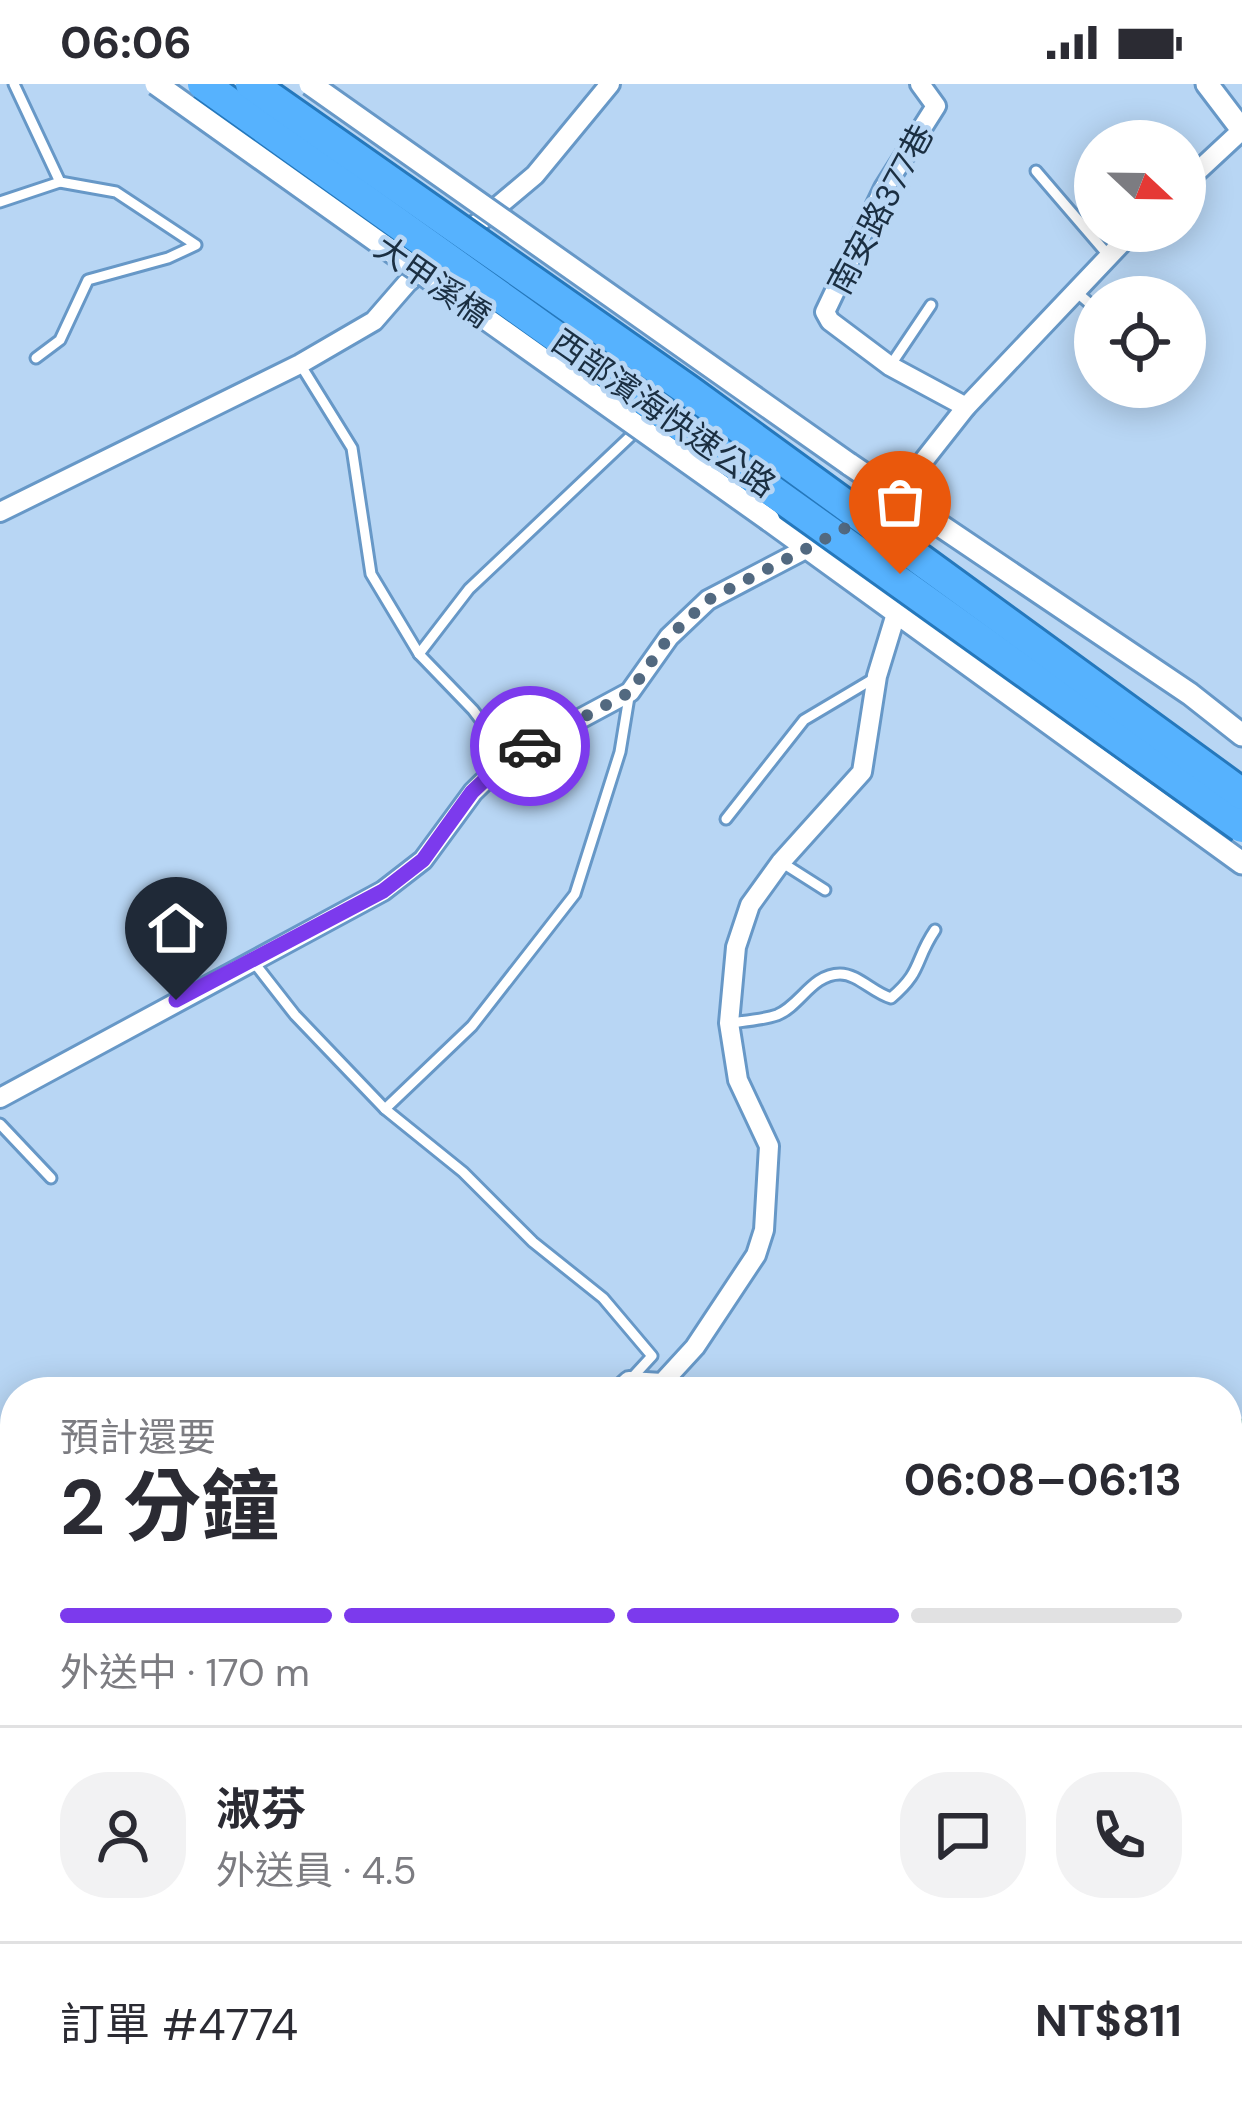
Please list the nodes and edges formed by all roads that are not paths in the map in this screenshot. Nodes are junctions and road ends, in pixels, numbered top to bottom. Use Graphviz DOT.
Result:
graph roads {
  1 [pos="14,84"];
  2 [pos="156,84"];
  3 [pos="202,84"];
  4 [pos="251,84"];
  5 [pos="310,84"];
  6 [pos="610,84"];
  7 [pos="920,84"];
  8 [pos="1207,84"];
  9 [pos="1242,130"];
  10 [pos="1206,163"];
  11 [pos="1036,172"];
  12 [pos="60,182"];
  13 [pos="0,202"];
  14 [pos="1111,252"];
  15 [pos="1108,255"];
  16 [pos="1073,290"];
  17 [pos="931,305"];
  18 [pos="36,358"];
  19 [pos="300,364"];
  20 [pos="890,366"];
  21 [pos="965,406"];
  22 [pos="640,428"];
  23 [pos="901,499"];
  24 [pos="0,512"];
  25 [pos="803,547"];
  26 [pos="899,612"];
  27 [pos="419,654"];
  28 [pos="877,676"];
  29 [pos="630,692"];
  30 [pos="1242,735"];
  31 [pos="509,757"];
  32 [pos="1242,794"];
  33 [pos="726,819"];
  34 [pos="1242,827"];
  35 [pos="781,862"];
  36 [pos="1242,863"];
  37 [pos="825,890"];
  38 [pos="935,930"];
  39 [pos="253,960"];
  40 [pos="729,1023"];
  41 [pos="0,1098"];
  42 [pos="385,1109"];
  43 [pos="0,1124"];
  44 [pos="51,1178"];
  45 [pos="632,1377"];
  46 [pos="668,1377"];
  1 -- 12 [label="lane"];
  2 -- 22 [label="street, 大甲溪橋, bridge"];
  3 -- 34 [label="highway, 西部濱海快速公路, bridge"];
  4 -- 32 [label="highway, 西部濱海快速公路, bridge"];
  5 -- 23 [label="street, bridge"];
  6 -- 19 [label="street"];
  7 -- 20 [label="street, 南安路377巷"];
  8 -- 9 [label="street"];
  9 -- 10 [label="street"];
  11 -- 15 [label="lane"];
  12 -- 13 [label="lane"];
  12 -- 18 [label="lane"];
  14 -- 15 [label="street"];
  15 -- 16 [label="street"];
  16 -- 21 [label="street"];
  17 -- 20 [label="lane"];
  19 -- 24 [label="street"];
  19 -- 27 [label="lane"];
  20 -- 21 [label="street, 南安路377巷"];
  21 -- 23 [label="street"];
  22 -- 25 [label="street, 大甲溪橋, bridge"];
  22 -- 27 [label="lane"];
  23 -- 25 [label="street"];
  23 -- 26 [label="street"];
  23 -- 30 [label="street"];
  25 -- 26 [label="street, 大甲溪橋"];
  25 -- 29 [label="street"];
  26 -- 28 [label="street"];
  26 -- 36 [label="street, 大甲溪橋"];
  27 -- 31 [label="lane"];
  28 -- 33 [label="lane"];
  28 -- 35 [label="street"];
  29 -- 31 [label="street"];
  29 -- 42 [label="lane"];
  31 -- 39 [label="street"];
  35 -- 37 [label="lane"];
  35 -- 40 [label="street"];
  38 -- 40 [label="lane"];
  39 -- 41 [label="street"];
  39 -- 42 [label="lane"];
  40 -- 46 [label="street"];
  42 -- 45 [label="lane"];
  43 -- 44 [label="lane"];
}
